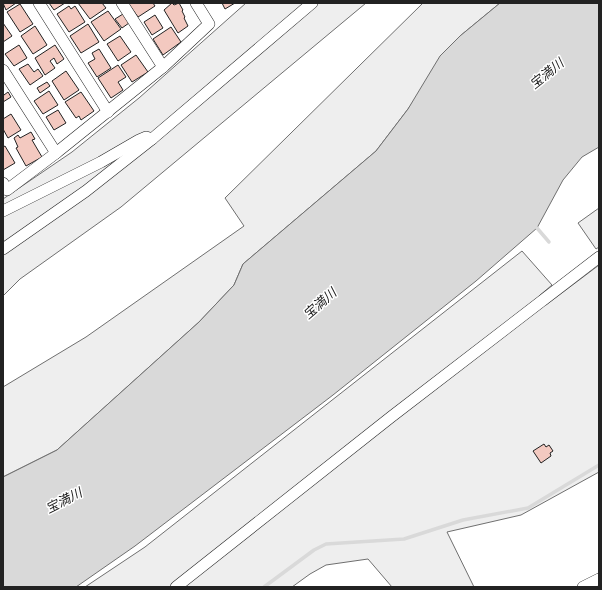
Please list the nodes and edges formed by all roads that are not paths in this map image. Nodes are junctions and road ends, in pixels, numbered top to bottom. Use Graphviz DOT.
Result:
graph roads {
  1 [pos="39,3"];
  2 [pos="122,3"];
  3 [pos="196,3"];
  4 [pos="312,3"];
  5 [pos="163,67"];
  6 [pos="3,70"];
  7 [pos="108,112"];
  8 [pos="152,139"];
  9 [pos="56,153"];
  10 [pos="3,183"];
  11 [pos="3,211"];
  12 [pos="3,249"];
  13 [pos="599,257"];
  14 [pos="599,579"];
  15 [pos="176,587"];
  16 [pos="583,587"];
  1 -- 7 [label="street"];
  2 -- 5 [label="street"];
  3 -- 5 [label="street"];
  4 -- 8 [label="street"];
  5 -- 7 [label="street"];
  6 -- 9 [label="street"];
  7 -- 9 [label="street"];
  8 -- 11 [label="street"];
  8 -- 12 [label="street"];
  9 -- 10 [label="street"];
  13 -- 15 [label="street"];
  14 -- 16 [label="street"];
}
